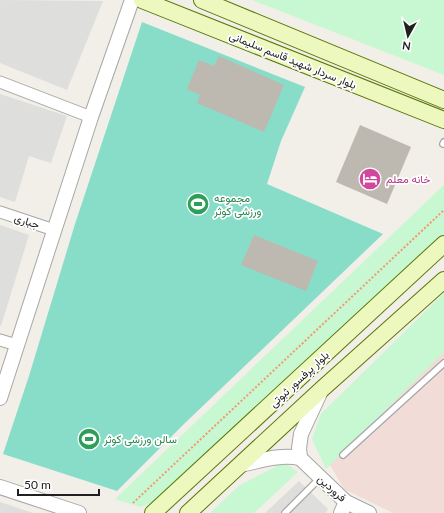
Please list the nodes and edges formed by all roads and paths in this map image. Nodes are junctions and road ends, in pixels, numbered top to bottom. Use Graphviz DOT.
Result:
graph roads {
  1 [pos="132,0"];
  2 [pos="142,0"];
  3 [pos="202,0"];
  4 [pos="0,82"];
  5 [pos="444,100"];
  6 [pos="91,118"];
  7 [pos="444,120"];
  8 [pos="444,210"];
  9 [pos="0,212"];
  10 [pos="54,230"];
  11 [pos="444,244"];
  12 [pos="444,280"];
  13 [pos="0,340"];
  14 [pos="17,345"];
  15 [pos="444,364"];
  16 [pos="322,390"];
  17 [pos="0,398"];
  18 [pos="343,455"];
  19 [pos="300,458"];
  20 [pos="240,465"];
  21 [pos="321,478"];
  22 [pos="0,487"];
  23 [pos="133,502"];
  24 [pos="344,507"];
  25 [pos="79,513"];
  26 [pos="153,513"];
  27 [pos="188,513"];
  28 [pos="285,513"];
  29 [pos="369,513"];
  1 -- 6 [label="street"];
  2 -- 7 [label="main road, بلوار سردار شهید قاسم سلیمانی"];
  3 -- 5 [label="main road, بلوار سردار شهید قاسم سلیمانی"];
  4 -- 6 [label="street"];
  6 -- 10 [label="street"];
  8 -- 23 [label="path"];
  9 -- 10 [label="street, جباری"];
  10 -- 14 [label="street"];
  11 -- 26 [label="main road, بلوار پرفسور ثبوتی"];
  12 -- 16 [label="main road, بلوار پرفسور ثبوتی"];
  13 -- 14 [label="street"];
  14 -- 17 [label="street"];
  15 -- 18 [label="lane"];
  16 -- 19 [label="street"];
  16 -- 20 [label="main road, بلوار پرفسور ثبوتی"];
  19 -- 20 [label="street"];
  19 -- 21 [label="street, فروردین"];
  20 -- 27 [label="main road, بلوار پرفسور ثبوتی"];
  21 -- 24 [label="street, فروردین"];
  21 -- 28 [label="lane"];
  22 -- 25 [label="street"];
  24 -- 29 [label="street, فروردین"];
}
